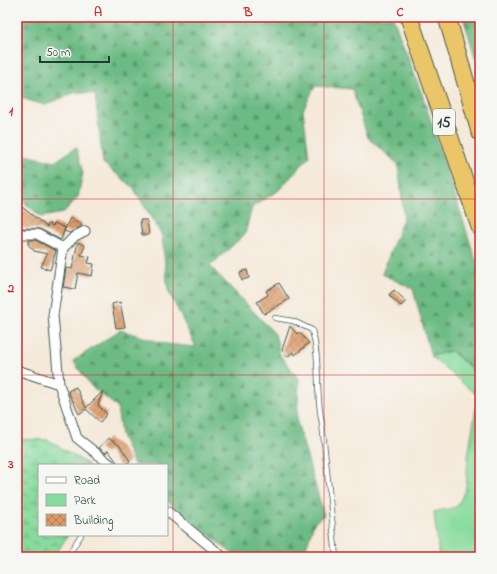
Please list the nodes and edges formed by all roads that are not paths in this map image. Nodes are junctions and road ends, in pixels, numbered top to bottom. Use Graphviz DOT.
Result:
graph roads {
  1 [pos="409,17"];
  2 [pos="446,17"];
  3 [pos="480,132"];
  4 [pos="480,227"];
  5 [pos="85,231"];
  6 [pos="17,234"];
  7 [pos="63,248"];
  8 [pos="275,318"];
  9 [pos="17,370"];
  10 [pos="59,384"];
  11 [pos="110,464"];
  12 [pos="168,512"];
  13 [pos="80,536"];
  14 [pos="67,557"];
  15 [pos="223,557"];
  16 [pos="336,557"];
  1 -- 4 [label="highway, 15"];
  2 -- 3 [label="highway, 15"];
  5 -- 7 [label="street"];
  6 -- 7 [label="street"];
  7 -- 10 [label="street"];
  8 -- 16 [label="lane"];
  9 -- 10 [label="street"];
  10 -- 11 [label="street"];
  12 -- 15 [label="street"];
  13 -- 14 [label="lane"];
}
